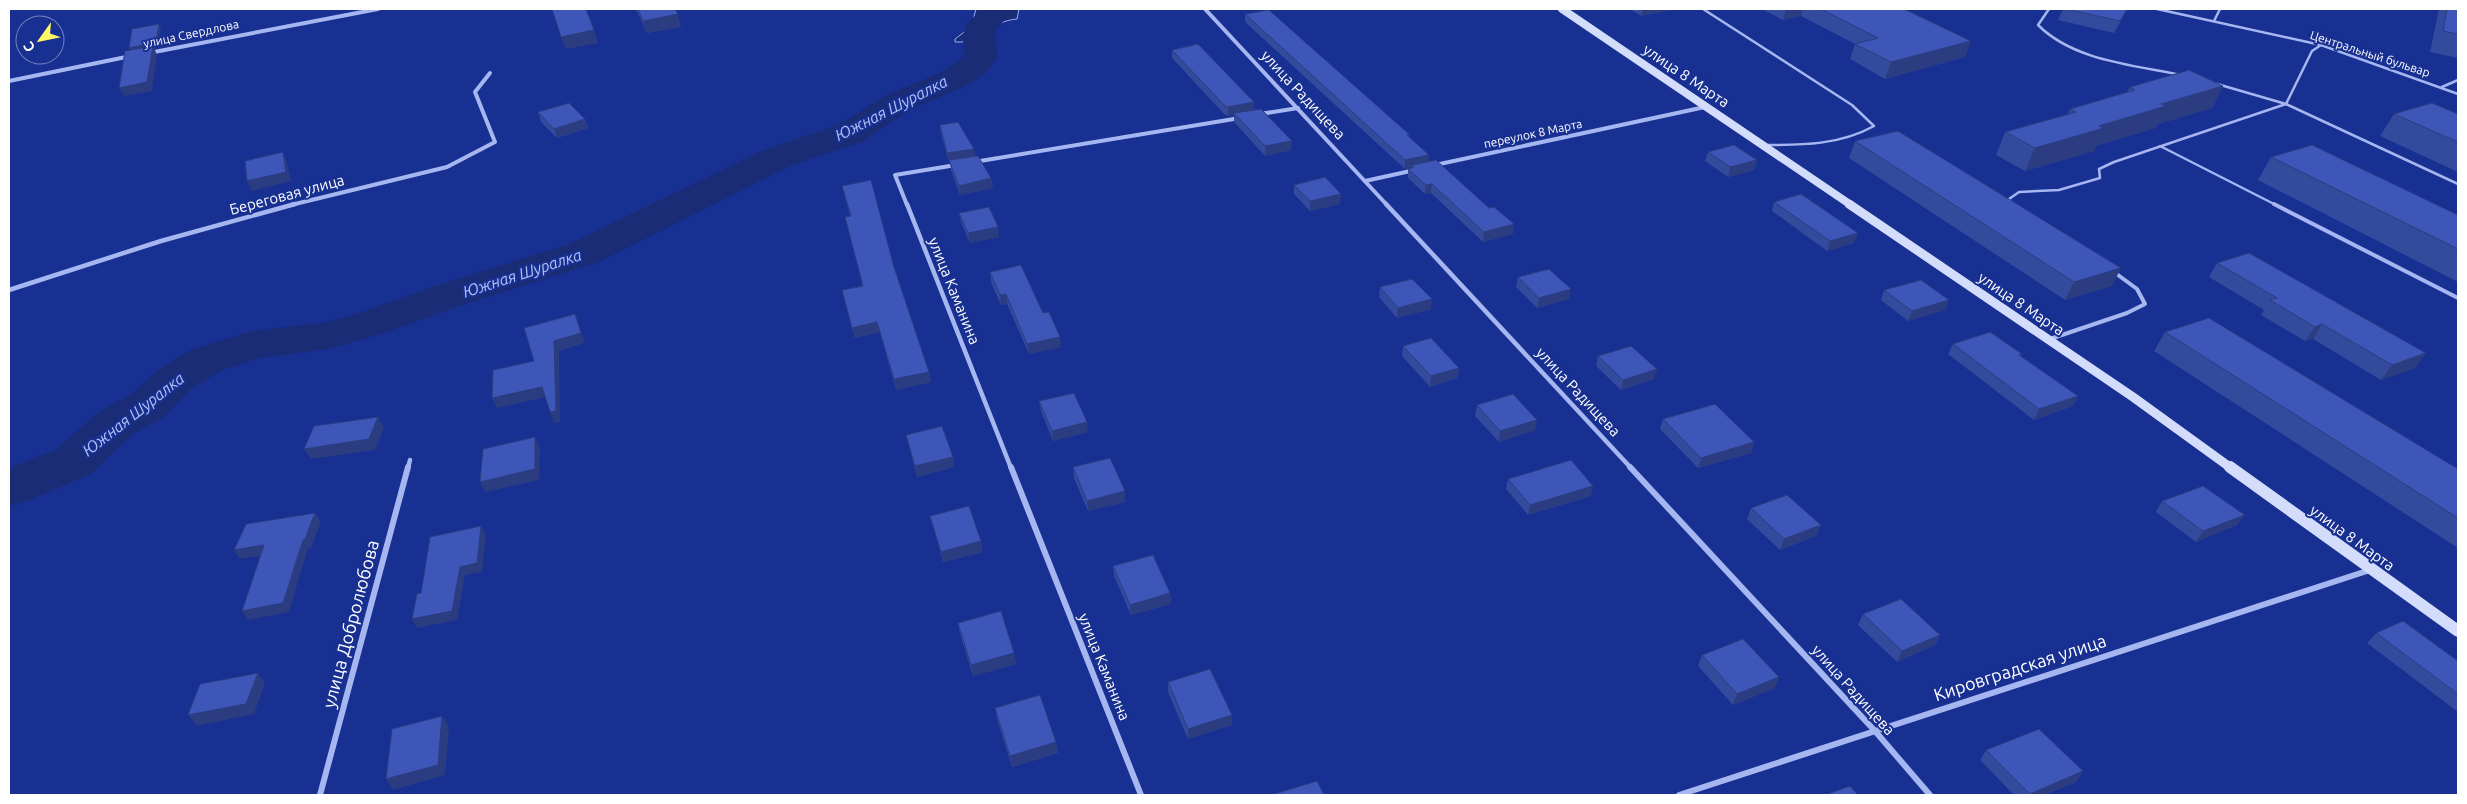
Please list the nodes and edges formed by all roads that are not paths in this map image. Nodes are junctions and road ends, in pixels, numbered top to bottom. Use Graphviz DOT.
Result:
graph roads {
  1 [pos="378,9"];
  2 [pos="1205,9"];
  3 [pos="1562,9"];
  4 [pos="1703,9"];
  5 [pos="2049,9"];
  6 [pos="2157,9"];
  7 [pos="2220,9"];
  8 [pos="2214,21"];
  9 [pos="2321,45"];
  10 [pos="490,73"];
  11 [pos="2186,76"];
  12 [pos="2458,80"];
  13 [pos="9,81"];
  14 [pos="2214,83"];
  15 [pos="2442,87"];
  16 [pos="2458,94"];
  17 [pos="2286,104"];
  18 [pos="1706,106"];
  19 [pos="1298,108"];
  20 [pos="1762,145"];
  21 [pos="2160,146"];
  22 [pos="1433,166"];
  23 [pos="1423,168"];
  24 [pos="1365,181"];
  25 [pos="2458,184"];
  26 [pos="2014,208"];
  27 [pos="2107,268"];
  28 [pos="9,290"];
  29 [pos="2458,298"];
  30 [pos="2048,339"];
  31 [pos="410,460"];
  32 [pos="2371,570"];
  33 [pos="2458,631"];
  34 [pos="1875,730"];
  35 [pos="320,795"];
  36 [pos="1141,795"];
  37 [pos="1678,795"];
  38 [pos="1930,795"];
  1 -- 13 [label="street, улица Свердлова"];
  2 -- 19 [label="street, улица Радищева"];
  3 -- 18 [label="street, улица 8 Марта"];
  4 -- 20 [label="lane"];
  5 -- 11 [label="lane"];
  6 -- 8 [label="lane, Центральный бульвар"];
  7 -- 8 [label="lane"];
  8 -- 9 [label="lane, Центральный бульвар"];
  9 -- 15 [label="lane, Центральный бульвар"];
  9 -- 17 [label="lane"];
  10 -- 28 [label="street, Береговая улица"];
  12 -- 15 [label="lane"];
  14 -- 17 [label="lane"];
  15 -- 16 [label="lane, Центральный бульвар"];
  17 -- 21 [label="lane"];
  17 -- 25 [label="lane"];
  18 -- 20 [label="street, улица 8 Марта"];
  18 -- 22 [label="street, переулок 8 Марта"];
  19 -- 24 [label="street, улица Радищева"];
  19 -- 36 [label="street, улица Каманина"];
  20 -- 30 [label="street, улица 8 Марта"];
  21 -- 26 [label="lane"];
  21 -- 29 [label="lane"];
  23 -- 24 [label="street"];
  24 -- 34 [label="street, улица Радищева"];
  27 -- 30 [label="lane"];
  30 -- 32 [label="street, улица 8 Марта"];
  31 -- 35 [label="street, улица Добролюбова"];
  32 -- 33 [label="street, улица 8 Марта"];
  32 -- 34 [label="street, Кировградская улица"];
  34 -- 37 [label="street, Кировградская улица"];
  34 -- 38 [label="street, улица Радищева"];
}
